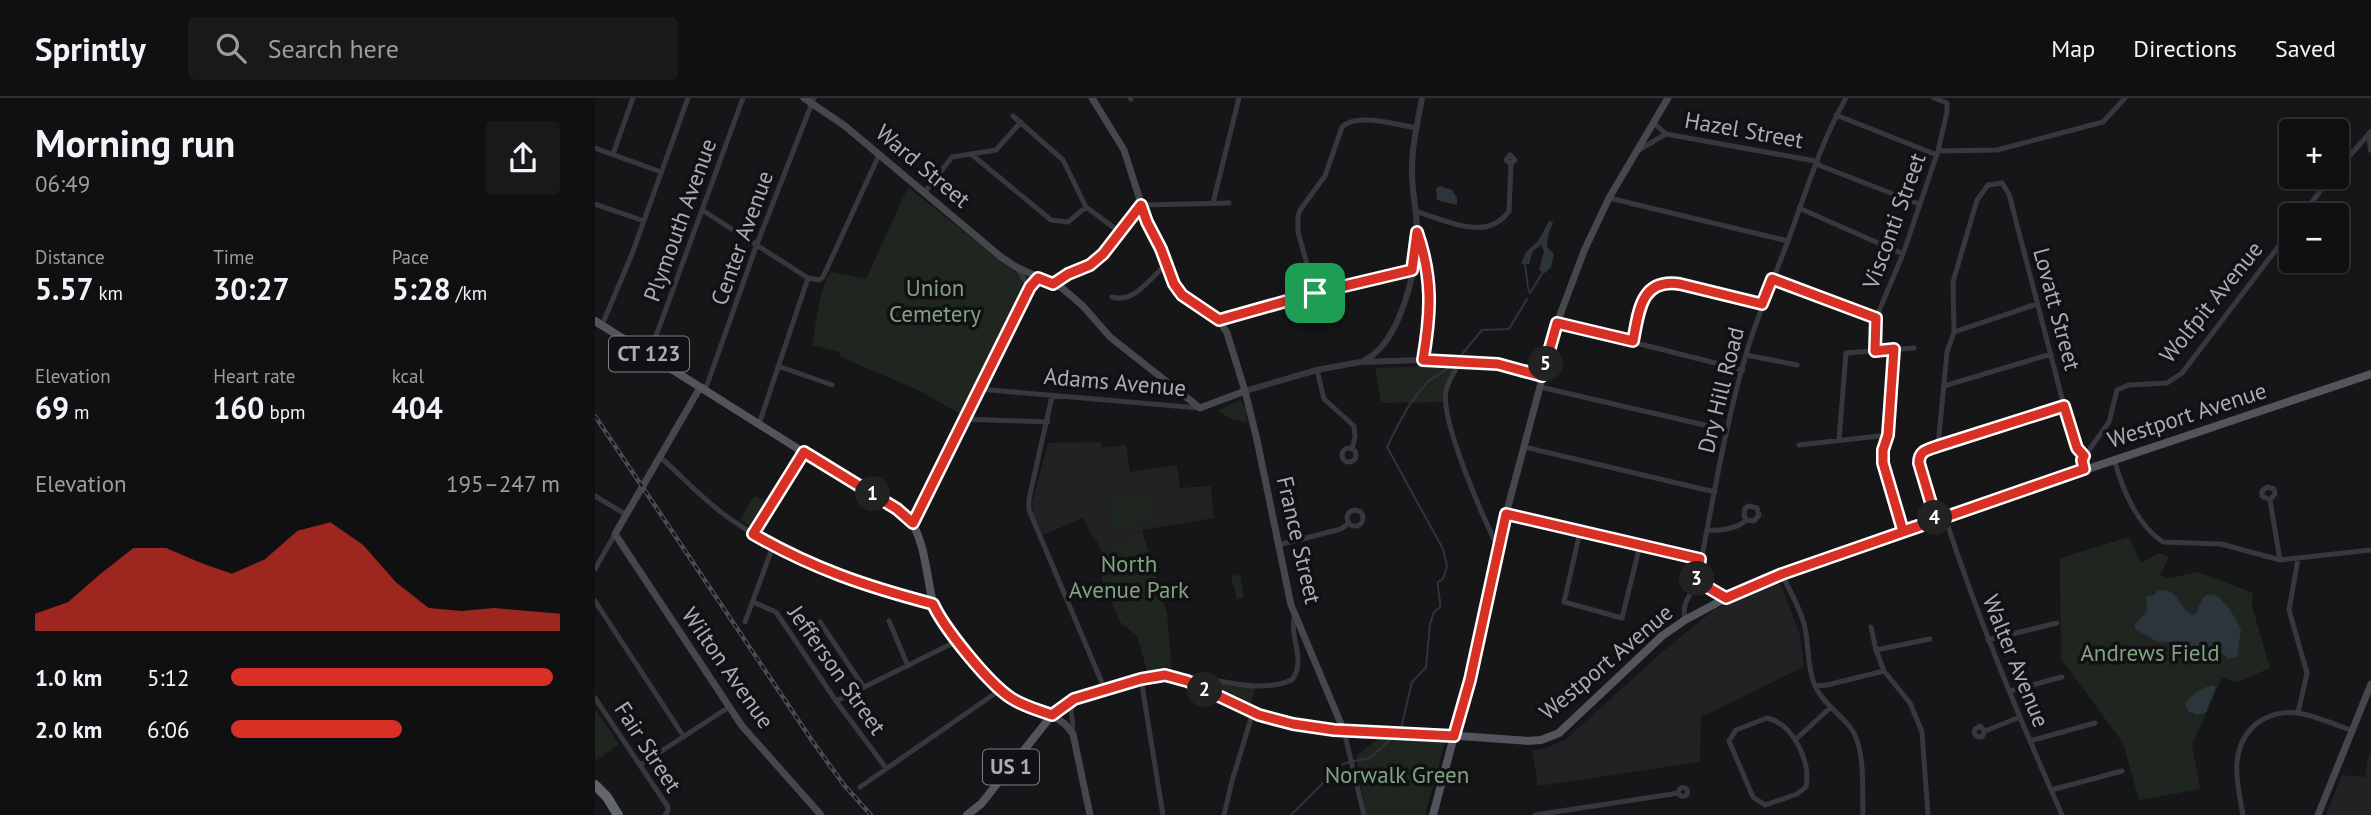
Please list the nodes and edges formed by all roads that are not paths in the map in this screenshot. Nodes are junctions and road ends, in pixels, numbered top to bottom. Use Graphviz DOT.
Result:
graph roads {
  1 [pos="633,98"];
  2 [pos="688,98"];
  3 [pos="743,98"];
  4 [pos="804,98"];
  5 [pos="1092,98"];
  6 [pos="1239,98"];
  7 [pos="1422,98"];
  8 [pos="1667,98"];
  9 [pos="1846,98"];
  10 [pos="1934,98"];
  11 [pos="2125,98"];
  12 [pos="813,101"];
  13 [pos="1836,115"];
  14 [pos="1013,116"];
  15 [pos="1021,122"];
  16 [pos="1653,122"];
  17 [pos="1417,128"];
  18 [pos="2370,133"];
  19 [pos="1666,134"];
  20 [pos="595,148"];
  21 [pos="2371,150"];
  22 [pos="1637,151"];
  23 [pos="1938,153"];
  24 [pos="613,154"];
  25 [pos="971,154"];
  26 [pos="879,155"];
  27 [pos="2349,156"];
  28 [pos="1815,160"];
  29 [pos="1511,164"];
  30 [pos="661,172"];
  31 [pos="2322,189"];
  32 [pos="925,192"];
  33 [pos="1609,198"];
  34 [pos="1213,203"];
  35 [pos="1229,203"];
  36 [pos="2311,203"];
  37 [pos="595,204"];
  38 [pos="1919,204"];
  39 [pos="1141,205"];
  40 [pos="1086,207"];
  41 [pos="1799,208"];
  42 [pos="702,210"];
  43 [pos="1415,211"];
  44 [pos="644,220"];
  45 [pos="1417,232"];
  46 [pos="1121,233"];
  47 [pos="1788,241"];
  48 [pos="757,244"];
  49 [pos="2279,246"];
  50 [pos="1903,254"];
  51 [pos="1167,264"];
  52 [pos="1016,267"];
  53 [pos="1412,270"];
  54 [pos="808,278"];
  55 [pos="1038,278"];
  56 [pos="1772,279"];
  57 [pos="1053,284"];
  58 [pos="1030,287"];
  59 [pos="1315,293"];
  60 [pos="1112,297"];
  61 [pos="1762,304"];
  62 [pos="2037,304"];
  63 [pos="1876,318"];
  64 [pos="1219,320"];
  65 [pos="599,323"];
  66 [pos="1557,323"];
  67 [pos="1954,332"];
  68 [pos="1633,341"];
  69 [pos="1914,348"];
  70 [pos="1894,349"];
  71 [pos="1875,351"];
  72 [pos="2051,354"];
  73 [pos="649,355"];
  74 [pos="1746,355"];
  75 [pos="1423,360"];
  76 [pos="1360,362"];
  77 [pos="1457,362"];
  78 [pos="1797,365"];
  79 [pos="778,366"];
  80 [pos="1317,370"];
  81 [pos="1743,370"];
  82 [pos="2371,374"];
  83 [pos="1542,376"];
  84 [pos="832,385"];
  85 [pos="1944,386"];
  86 [pos="1540,387"];
  87 [pos="702,388"];
  88 [pos="979,388"];
  89 [pos="1245,391"];
  90 [pos="1052,396"];
  91 [pos="2064,406"];
  92 [pos="1200,408"];
  93 [pos="964,419"];
  94 [pos="1048,422"];
  95 [pos="759,424"];
  96 [pos="1726,430"];
  97 [pos="1888,435"];
  98 [pos="1839,440"];
  99 [pos="1799,445"];
  100 [pos="1938,446"];
  101 [pos="1524,447"];
  102 [pos="1352,449"];
  103 [pos="804,452"];
  104 [pos="2084,456"];
  105 [pos="660,457"];
  106 [pos="2114,459"];
  107 [pos="2084,469"];
  108 [pos="1715,492"];
  109 [pos="595,496"];
  110 [pos="2270,500"];
  111 [pos="625,514"];
  112 [pos="1506,514"];
  113 [pos="1940,519"];
  114 [pos="1747,520"];
  115 [pos="913,523"];
  116 [pos="1349,523"];
  117 [pos="1707,530"];
  118 [pos="1903,531"];
  119 [pos="1580,532"];
  120 [pos="615,534"];
  121 [pos="753,534"];
  122 [pos="1278,545"];
  123 [pos="1640,545"];
  124 [pos="773,546"];
  125 [pos="1499,549"];
  126 [pos="2371,550"];
  127 [pos="1700,559"];
  128 [pos="2298,559"];
  129 [pos="2280,560"];
  130 [pos="595,569"];
  131 [pos="1782,574"];
  132 [pos="1697,581"];
  133 [pos="1726,598"];
  134 [pos="595,600"];
  135 [pos="753,602"];
  136 [pos="933,604"];
  137 [pos="1295,614"];
  138 [pos="1685,620"];
  139 [pos="889,621"];
  140 [pos="745,622"];
  141 [pos="820,622"];
  142 [pos="2057,623"];
  143 [pos="1871,627"];
  144 [pos="1930,639"];
  145 [pos="1988,640"];
  146 [pos="957,641"];
  147 [pos="1876,650"];
  148 [pos="908,666"];
  149 [pos="1884,670"];
  150 [pos="1165,675"];
  151 [pos="2062,677"];
  152 [pos="1141,679"];
  153 [pos="2371,684"];
  154 [pos="863,686"];
  155 [pos="1815,686"];
  156 [pos="1000,690"];
  157 [pos="1105,690"];
  158 [pos="2010,691"];
  159 [pos="595,698"];
  160 [pos="1074,699"];
  161 [pos="837,701"];
  162 [pos="729,707"];
  163 [pos="1831,707"];
  164 [pos="1253,712"];
  165 [pos="2298,713"];
  166 [pos="1052,715"];
  167 [pos="2020,717"];
  168 [pos="2095,723"];
  169 [pos="1344,731"];
  170 [pos="1985,731"];
  171 [pos="2353,731"];
  172 [pos="1072,732"];
  173 [pos="1454,736"];
  174 [pos="684,737"];
  175 [pos="1795,740"];
  176 [pos="2030,741"];
  177 [pos="640,765"];
  178 [pos="886,768"];
  179 [pos="2122,771"];
  180 [pos="595,786"];
  181 [pos="860,787"];
  182 [pos="2051,790"];
  183 [pos="1679,793"];
  184 [pos="1561,813"];
  185 [pos="612,815"];
  186 [pos="618,815"];
  187 [pos="665,815"];
  188 [pos="821,815"];
  189 [pos="967,815"];
  190 [pos="1090,815"];
  191 [pos="1163,815"];
  192 [pos="1224,815"];
  193 [pos="1364,815"];
  194 [pos="1433,815"];
  195 [pos="1535,815"];
  196 [pos="1863,815"];
  197 [pos="1928,815"];
  198 [pos="2062,815"];
  199 [pos="2243,815"];
  200 [pos="2318,815"];
  1 -- 24 [label="street"];
  2 -- 30 [label="street"];
  3 -- 42 [label="street, Plymouth Avenue"];
  4 -- 12 [label="main road, Ward Street"];
  5 -- 39 [label="main road"];
  6 -- 34 [label="street"];
  7 -- 17 [label="street"];
  8 -- 16 [label="main road"];
  9 -- 13 [label="street, Dry Hill Road"];
  10 -- 23 [label="street, Visconti Street"];
  11 -- 23 [label="street"];
  12 -- 26 [label="main road, Ward Street"];
  12 -- 48 [label="street, Center Avenue"];
  13 -- 23 [label="street"];
  13 -- 28 [label="street, Dry Hill Road"];
  14 -- 15 [label="street"];
  15 -- 25 [label="street"];
  15 -- 40 [label="street"];
  16 -- 19 [label="street, Hazel Street"];
  16 -- 22 [label="main road"];
  17 -- 43 [label="street"];
  17 -- 59 [label="street"];
  18 -- 21 [label="street"];
  18 -- 27 [label="street"];
  19 -- 22 [label="street, Hazel Street"];
  19 -- 28 [label="street, Hazel Street"];
  20 -- 24 [label="street"];
  22 -- 33 [label="main road"];
  23 -- 38 [label="street, Visconti Street"];
  24 -- 30 [label="street"];
  25 -- 32 [label="street"];
  25 -- 40 [label="street"];
  26 -- 32 [label="main road, Ward Street"];
  26 -- 54 [label="street"];
  28 -- 38 [label="street, Hazel Street"];
  28 -- 41 [label="street, Dry Hill Road"];
  29 -- 43 [label="street"];
  30 -- 44 [label="street"];
  31 -- 36 [label="street"];
  32 -- 52 [label="main road, Ward Street"];
  33 -- 47 [label="street"];
  33 -- 66 [label="main road"];
  34 -- 35 [label="street"];
  34 -- 39 [label="street"];
  37 -- 44 [label="street"];
  38 -- 50 [label="street, Visconti Street"];
  39 -- 46 [label="street"];
  39 -- 51 [label="main road"];
  40 -- 46 [label="street"];
  41 -- 47 [label="street, Dry Hill Road"];
  41 -- 50 [label="street"];
  42 -- 48 [label="street"];
  42 -- 73 [label="street, Plymouth Avenue"];
  43 -- 45 [label="street"];
  44 -- 65 [label="street"];
  45 -- 53 [label="street"];
  45 -- 75 [label="street"];
  46 -- 57 [label="street"];
  47 -- 56 [label="street, Dry Hill Road"];
  48 -- 54 [label="street"];
  48 -- 87 [label="street, Center Avenue"];
  49 -- 104 [label="street, Wolfpit Avenue"];
  50 -- 63 [label="street, Visconti Street"];
  51 -- 60 [label="street"];
  51 -- 64 [label="main road"];
  52 -- 55 [label="main road, Ward Street"];
  52 -- 58 [label="street, Ward Street"];
  53 -- 59 [label="street"];
  53 -- 76 [label="street"];
  54 -- 79 [label="street"];
  55 -- 57 [label="main road, Ward Street"];
  55 -- 58 [label="street"];
  56 -- 61 [label="street, Dry Hill Road"];
  56 -- 63 [label="street"];
  57 -- 92 [label="main road, Ward Street"];
  58 -- 88 [label="street"];
  59 -- 64 [label="street"];
  61 -- 68 [label="street"];
  61 -- 74 [label="street, Dry Hill Road"];
  62 -- 67 [label="street"];
  62 -- 67 [label="street, Lovatt Street"];
  62 -- 72 [label="street, Lovatt Street"];
  63 -- 71 [label="street, Visconti Street"];
  64 -- 89 [label="main road, France Street"];
  65 -- 73 [label="main road, CT 123"];
  66 -- 68 [label="street"];
  66 -- 83 [label="main road"];
  67 -- 85 [label="street"];
  68 -- 81 [label="street"];
  69 -- 70 [label="street"];
  70 -- 71 [label="street"];
  70 -- 97 [label="street"];
  71 -- 98 [label="street"];
  72 -- 85 [label="street"];
  72 -- 91 [label="street, Lovatt Street"];
  73 -- 87 [label="main road, CT 123"];
  74 -- 78 [label="street"];
  74 -- 81 [label="street, Dry Hill Road"];
  75 -- 76 [label="street"];
  75 -- 77 [label="street"];
  76 -- 80 [label="street"];
  77 -- 83 [label="street"];
  77 -- 125 [label="street"];
  79 -- 84 [label="street"];
  79 -- 95 [label="street"];
  80 -- 89 [label="street"];
  80 -- 102 [label="street"];
  81 -- 96 [label="street, Dry Hill Road"];
  82 -- 106 [label="main road, Westport Avenue / US 1"];
  83 -- 86 [label="main road"];
  85 -- 100 [label="street"];
  86 -- 96 [label="street"];
  86 -- 101 [label="main road"];
  87 -- 95 [label="main road, CT 123"];
  87 -- 105 [label="main road"];
  88 -- 90 [label="street, Adams Avenue"];
  88 -- 93 [label="street"];
  89 -- 92 [label="main road, Adams Avenue"];
  89 -- 122 [label="main road, France Street"];
  90 -- 92 [label="street, Adams Avenue"];
  90 -- 94 [label="street"];
  91 -- 100 [label="street"];
  91 -- 104 [label="street, Lovatt Street"];
  93 -- 94 [label="street"];
  93 -- 115 [label="street"];
  94 -- 157 [label="street"];
  95 -- 103 [label="main road, CT 123"];
  96 -- 108 [label="street, Dry Hill Road"];
  97 -- 98 [label="street"];
  97 -- 118 [label="street"];
  98 -- 99 [label="street"];
  100 -- 113 [label="street, Walter Avenue"];
  101 -- 108 [label="street"];
  101 -- 112 [label="main road"];
  103 -- 115 [label="main road, CT 123"];
  103 -- 121 [label="street"];
  104 -- 107 [label="street"];
  105 -- 111 [label="main road"];
  105 -- 121 [label="street"];
  106 -- 107 [label="main road, Westport Avenue / US 1"];
  106 -- 129 [label="street"];
  107 -- 113 [label="main road, Westport Avenue / US 1"];
  108 -- 117 [label="street, Dry Hill Road"];
  109 -- 111 [label="street"];
  110 -- 129 [label="street"];
  111 -- 120 [label="main road"];
  112 -- 119 [label="street"];
  112 -- 125 [label="main road"];
  113 -- 118 [label="main road, Westport Avenue / US 1"];
  113 -- 145 [label="street, Walter Avenue"];
  114 -- 117 [label="street"];
  115 -- 136 [label="main road"];
  116 -- 122 [label="street"];
  117 -- 127 [label="street, Dry Hill Road"];
  118 -- 131 [label="main road, Westport Avenue / US 1"];
  119 -- 123 [label="street"];
  119 -- 123 [label="street"];
  120 -- 130 [label="street"];
  120 -- 162 [label="main road, Wilton Avenue"];
  121 -- 124 [label="street"];
  122 -- 137 [label="main road, France Street"];
  123 -- 127 [label="street"];
  124 -- 135 [label="street"];
  124 -- 136 [label="street"];
  125 -- 173 [label="main road"];
  126 -- 128 [label="street"];
  127 -- 132 [label="street, Dry Hill Road"];
  128 -- 129 [label="street"];
  128 -- 165 [label="street"];
  131 -- 133 [label="main road, Westport Avenue / US 1"];
  131 -- 155 [label="street"];
  132 -- 133 [label="street"];
  132 -- 138 [label="street, Dry Hill Road"];
  133 -- 138 [label="main road, Westport Avenue / US 1"];
  134 -- 174 [label="street"];
  135 -- 140 [label="street"];
  135 -- 161 [label="street, Jefferson Street"];
  136 -- 146 [label="main road"];
  137 -- 150 [label="street"];
  137 -- 169 [label="main road, France Street"];
  138 -- 173 [label="main road, Westport Avenue / US 1"];
  139 -- 148 [label="street"];
  141 -- 154 [label="street"];
  142 -- 145 [label="street"];
  143 -- 147 [label="street"];
  144 -- 147 [label="street"];
  145 -- 158 [label="street, Walter Avenue"];
  146 -- 148 [label="street"];
  146 -- 156 [label="main road"];
  147 -- 149 [label="street"];
  148 -- 154 [label="street"];
  149 -- 155 [label="street"];
  149 -- 197 [label="street"];
  150 -- 152 [label="main road, US 1"];
  150 -- 164 [label="main road, US 1"];
  151 -- 158 [label="street"];
  152 -- 157 [label="main road, US 1"];
  152 -- 191 [label="street"];
  153 -- 171 [label="main road"];
  154 -- 161 [label="street"];
  155 -- 163 [label="street"];
  156 -- 166 [label="main road"];
  156 -- 178 [label="street"];
  157 -- 160 [label="main road, US 1"];
  158 -- 167 [label="street, Walter Avenue"];
  159 -- 177 [label="street, Fair Street"];
  160 -- 166 [label="main road, US 1"];
  160 -- 172 [label="street"];
  161 -- 178 [label="street, Jefferson Street"];
  162 -- 174 [label="street"];
  162 -- 188 [label="main road, Wilton Avenue"];
  163 -- 175 [label="street"];
  163 -- 196 [label="street"];
  164 -- 169 [label="main road, US 1"];
  164 -- 192 [label="street"];
  165 -- 171 [label="street"];
  165 -- 199 [label="street"];
  166 -- 172 [label="main road"];
  166 -- 189 [label="main road, US 1"];
  167 -- 170 [label="street"];
  167 -- 176 [label="street, Walter Avenue"];
  168 -- 176 [label="street"];
  169 -- 173 [label="main road, US 1"];
  169 -- 193 [label="street"];
  171 -- 200 [label="main road"];
  172 -- 190 [label="main road"];
  173 -- 194 [label="main road"];
  174 -- 177 [label="street"];
  175 -- 175 [label="street"];
  176 -- 182 [label="street, Walter Avenue"];
  177 -- 187 [label="street, Fair Street"];
  178 -- 181 [label="street"];
  179 -- 182 [label="street"];
  180 -- 185 [label="highway"];
  180 -- 186 [label="highway"];
  182 -- 198 [label="street, Walter Avenue"];
  183 -- 184 [label="street"];
  184 -- 195 [label="street"];
}
